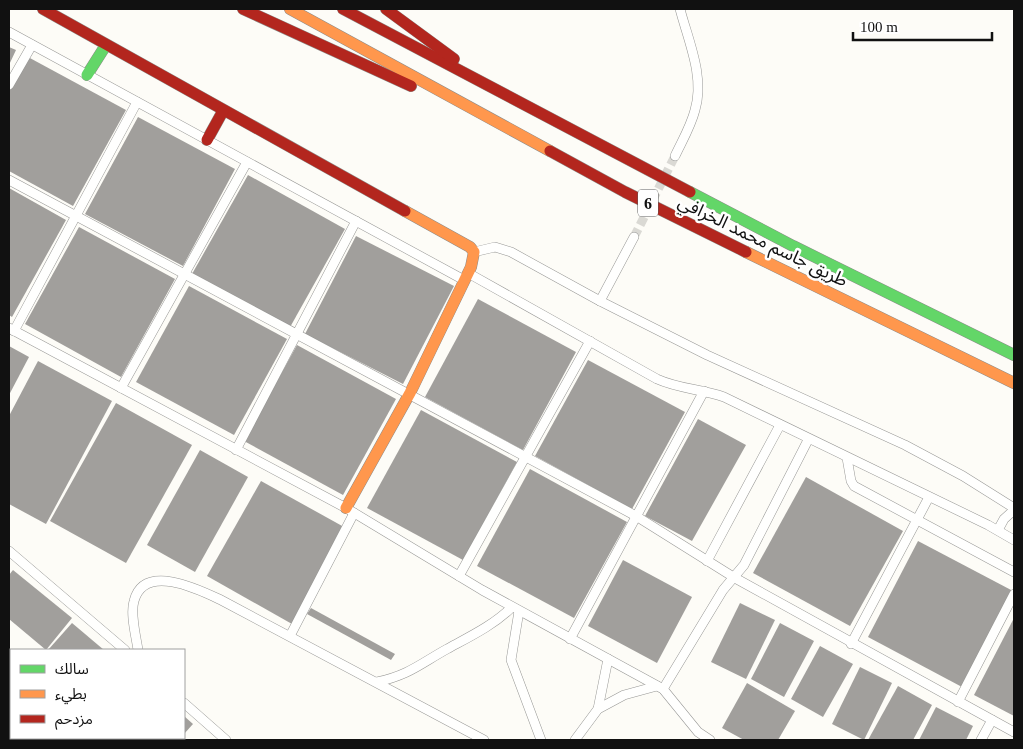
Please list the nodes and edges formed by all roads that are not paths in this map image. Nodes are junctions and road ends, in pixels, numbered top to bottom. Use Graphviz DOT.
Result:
graph roads {
  1 [pos="43,9"];
  2 [pos="243,9"];
  3 [pos="290,9"];
  4 [pos="343,9"];
  5 [pos="386,9"];
  6 [pos="680,9"];
  7 [pos="9,32"];
  8 [pos="32,45"];
  9 [pos="106,45"];
  10 [pos="87,75"];
  11 [pos="9,85"];
  12 [pos="492,88"];
  13 [pos="454,100"];
  14 [pos="137,102"];
  15 [pos="223,111"];
  16 [pos="207,140"];
  17 [pos="675,156"];
  18 [pos="247,162"];
  19 [pos="9,180"];
  20 [pos="77,217"];
  21 [pos="356,221"];
  22 [pos="634,236"];
  23 [pos="474,252"];
  24 [pos="184,273"];
  25 [pos="466,276"];
  26 [pos="600,301"];
  27 [pos="12,330"];
  28 [pos="295,334"];
  29 [pos="590,341"];
  30 [pos="1014,355"];
  31 [pos="1014,383"];
  32 [pos="122,388"];
  33 [pos="704,391"];
  34 [pos="410,393"];
  35 [pos="780,425"];
  36 [pos="808,440"];
  37 [pos="236,450"];
  38 [pos="525,456"];
  39 [pos="847,458"];
  40 [pos="928,497"];
  41 [pos="1014,509"];
  42 [pos="350,511"];
  43 [pos="636,516"];
  44 [pos="918,518"];
  45 [pos="998,530"];
  46 [pos="1014,540"];
  47 [pos="9,551"];
  48 [pos="707,561"];
  49 [pos="1014,572"];
  50 [pos="459,576"];
  51 [pos="735,578"];
  52 [pos="1014,594"];
  53 [pos="516,609"];
  54 [pos="290,636"];
  55 [pos="570,639"];
  56 [pos="851,644"];
  57 [pos="124,649"];
  58 [pos="138,649"];
  59 [pos="608,659"];
  60 [pos="377,682"];
  61 [pos="660,688"];
  62 [pos="958,702"];
  63 [pos="185,704"];
  64 [pos="598,709"];
  65 [pos="992,720"];
  66 [pos="1014,732"];
  67 [pos="226,740"];
  68 [pos="484,740"];
  69 [pos="541,740"];
  70 [pos="575,740"];
  71 [pos="710,740"];
  72 [pos="981,740"];
  1 -- 9 [label="main road"];
  2 -- 13 [label="main road"];
  3 -- 13 [label="main road, طريق جاسم محمد الخرافي / 6"];
  4 -- 12 [label="main road, طريق جاسم محمد الخرافي / 6"];
  5 -- 12 [label="main road"];
  6 -- 17 [label="street"];
  7 -- 8 [label="street"];
  8 -- 10 [label="street"];
  8 -- 11 [label="street"];
  9 -- 10 [label="main road"];
  9 -- 15 [label="main road"];
  10 -- 14 [label="street"];
  12 -- 30 [label="main road, طريق جاسم محمد الخرافي / 6"];
  13 -- 31 [label="main road, طريق جاسم محمد الخرافي / 6"];
  14 -- 16 [label="street"];
  14 -- 20 [label="street"];
  15 -- 16 [label="main road"];
  15 -- 23 [label="main road"];
  16 -- 18 [label="street"];
  18 -- 21 [label="street"];
  18 -- 24 [label="street"];
  19 -- 20 [label="street"];
  20 -- 24 [label="street"];
  20 -- 27 [label="street"];
  21 -- 25 [label="street"];
  21 -- 28 [label="street"];
  22 -- 26 [label="street"];
  23 -- 25 [label="main road"];
  23 -- 26 [label="street"];
  24 -- 28 [label="street"];
  24 -- 32 [label="street"];
  25 -- 29 [label="street"];
  25 -- 34 [label="main road"];
  26 -- 41 [label="street"];
  27 -- 32 [label="street"];
  28 -- 34 [label="street"];
  28 -- 37 [label="street"];
  29 -- 33 [label="street"];
  29 -- 38 [label="street"];
  32 -- 37 [label="street"];
  33 -- 35 [label="street"];
  33 -- 43 [label="street"];
  34 -- 38 [label="street"];
  34 -- 42 [label="main road"];
  35 -- 36 [label="street"];
  35 -- 48 [label="street"];
  36 -- 39 [label="street"];
  36 -- 51 [label="street"];
  37 -- 42 [label="street"];
  38 -- 43 [label="street"];
  38 -- 50 [label="street"];
  39 -- 40 [label="street"];
  39 -- 44 [label="street"];
  40 -- 44 [label="street"];
  40 -- 45 [label="street"];
  41 -- 45 [label="street"];
  42 -- 50 [label="street"];
  42 -- 54 [label="street"];
  43 -- 48 [label="street"];
  43 -- 55 [label="street"];
  44 -- 49 [label="street"];
  44 -- 56 [label="street"];
  45 -- 46 [label="street"];
  47 -- 57 [label="street"];
  48 -- 51 [label="street"];
  50 -- 53 [label="street"];
  51 -- 56 [label="street"];
  51 -- 61 [label="street"];
  52 -- 62 [label="street"];
  53 -- 55 [label="street"];
  53 -- 60 [label="street"];
  53 -- 69 [label="street"];
  54 -- 58 [label="street"];
  54 -- 60 [label="street"];
  55 -- 59 [label="street"];
  56 -- 62 [label="street"];
  59 -- 61 [label="street"];
  59 -- 64 [label="street"];
  60 -- 68 [label="street"];
  61 -- 64 [label="street"];
  61 -- 71 [label="street"];
  62 -- 65 [label="street"];
  63 -- 67 [label="street"];
  64 -- 70 [label="street"];
  65 -- 66 [label="street"];
  65 -- 72 [label="street"];
}
